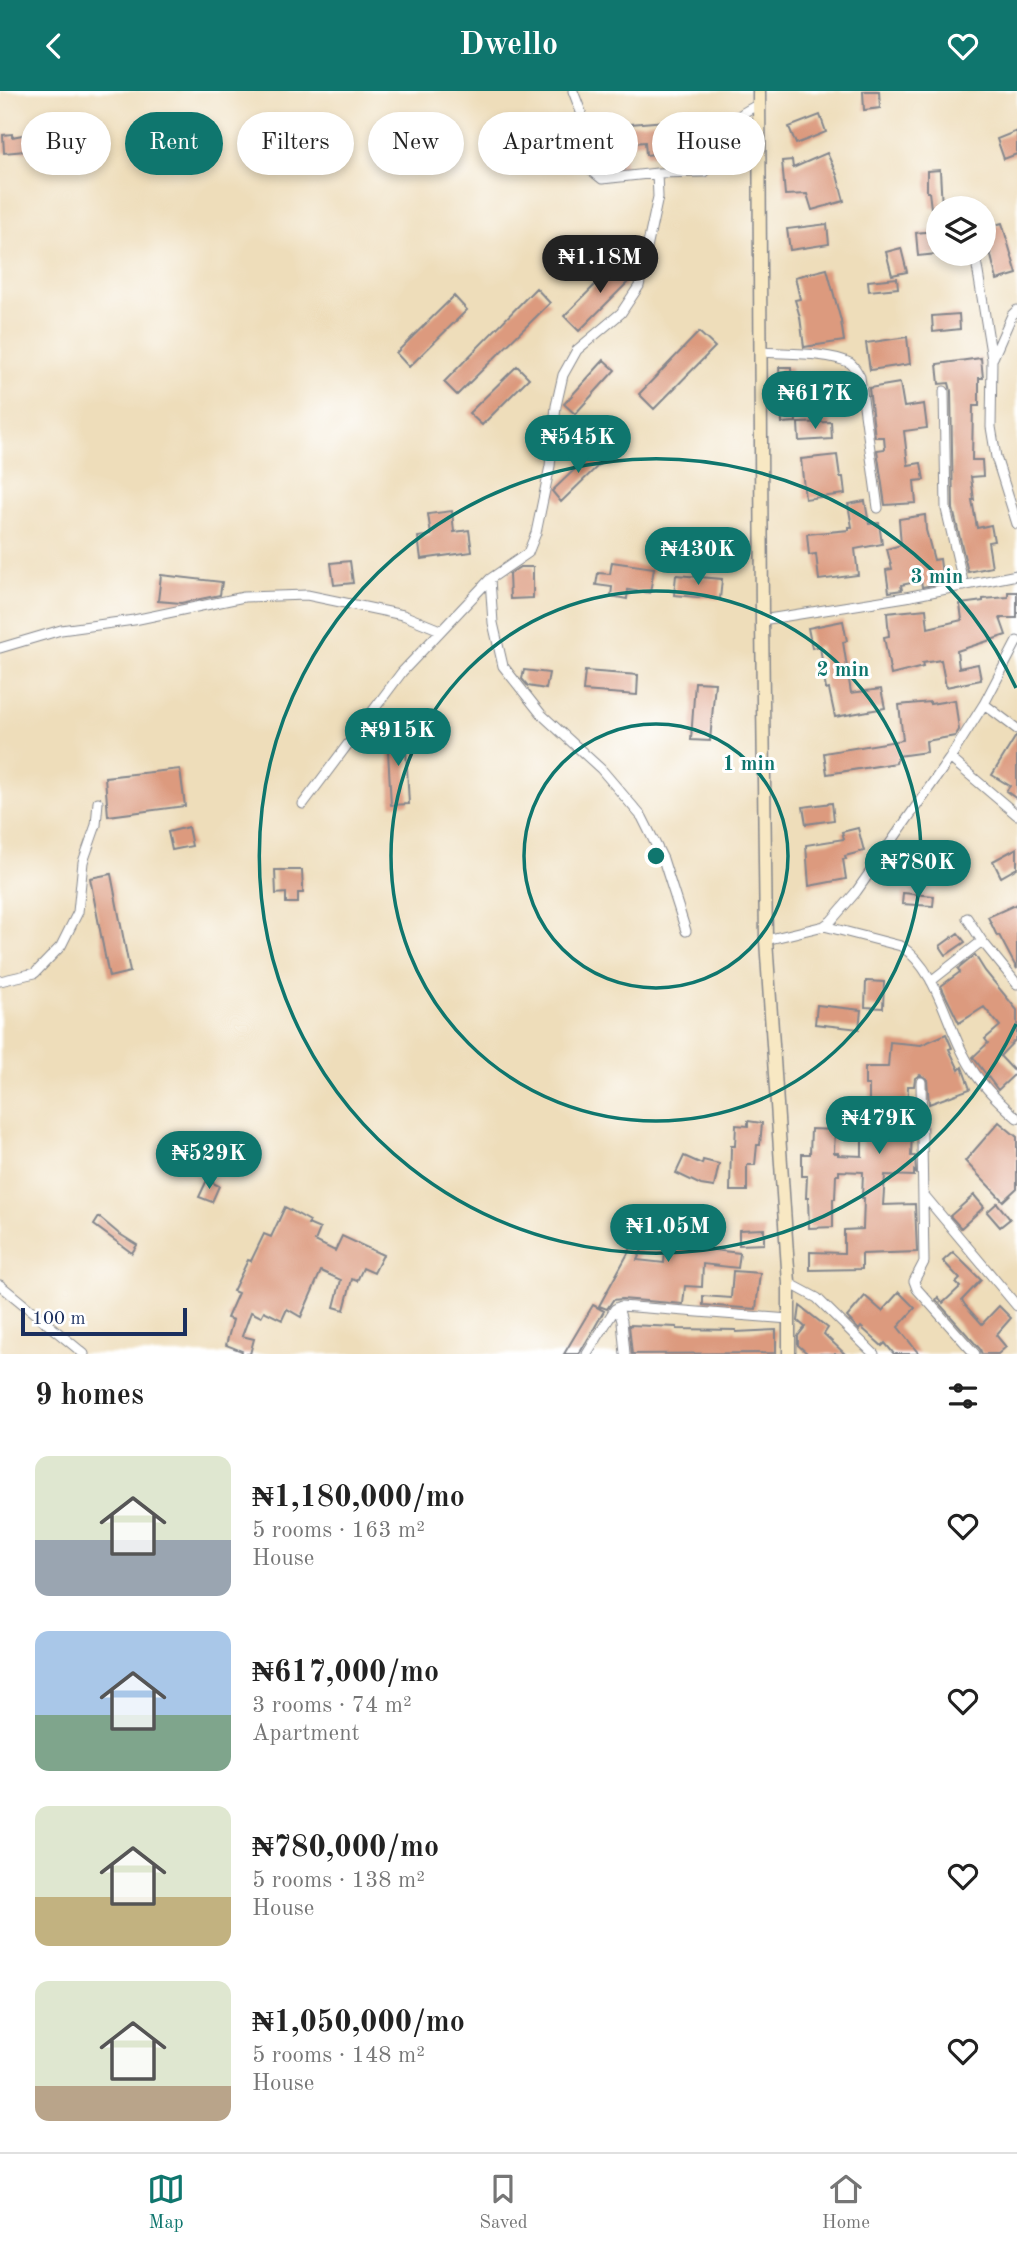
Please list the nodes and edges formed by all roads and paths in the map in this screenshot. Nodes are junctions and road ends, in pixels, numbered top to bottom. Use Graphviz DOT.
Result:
graph roads {
  1 [pos="573,91"];
  2 [pos="759,98"];
  3 [pos="742,112"];
  4 [pos="652,174"];
  5 [pos="657,175"];
  6 [pos="977,266"];
  7 [pos="1017,310"];
  8 [pos="761,352"];
  9 [pos="992,359"];
  10 [pos="944,391"];
  11 [pos="878,508"];
  12 [pos="1017,524"];
  13 [pos="1017,575"];
  14 [pos="490,579"];
  15 [pos="964,586"];
  16 [pos="762,620"];
  17 [pos="440,630"];
  18 [pos="1017,641"];
  19 [pos="0,647"];
  20 [pos="984,704"];
  21 [pos="1017,729"];
  22 [pos="950,758"];
  23 [pos="98,802"];
  24 [pos="303,804"];
  25 [pos="1017,815"];
  26 [pos="967,918"];
  27 [pos="824,926"];
  28 [pos="686,931"];
  29 [pos="766,940"];
  30 [pos="982,941"];
  31 [pos="0,981"];
  32 [pos="931,981"];
  33 [pos="1017,984"];
  34 [pos="920,1082"];
  35 [pos="1017,1118"];
  36 [pos="924,1195"];
  37 [pos="789,1283"];
  38 [pos="0,1285"];
  39 [pos="1017,1306"];
  40 [pos="618,1307"];
  41 [pos="789,1319"];
  42 [pos="84,1354"];
  43 [pos="587,1354"];
  44 [pos="625,1354"];
  45 [pos="789,1354"];
  46 [pos="874,1354"];
  47 [pos="975,1354"];
  1 -- 4 [label="street"];
  2 -- 3 [label="street"];
  2 -- 8 [label="main road"];
  5 -- 14 [label="street"];
  6 -- 9 [label="street"];
  7 -- 9 [label="street"];
  8 -- 11 [label="street"];
  8 -- 16 [label="main road"];
  9 -- 12 [label="street"];
  10 -- 15 [label="street"];
  13 -- 15 [label="street"];
  14 -- 17 [label="street"];
  14 -- 28 [label="street"];
  15 -- 16 [label="street"];
  16 -- 29 [label="main road"];
  17 -- 19 [label="street"];
  17 -- 24 [label="street"];
  18 -- 20 [label="street"];
  20 -- 21 [label="street"];
  20 -- 22 [label="street"];
  22 -- 25 [label="street"];
  22 -- 27 [label="street"];
  23 -- 31 [label="street"];
  26 -- 30 [label="street"];
  27 -- 29 [label="street"];
  27 -- 32 [label="street"];
  29 -- 37 [label="main road"];
  30 -- 32 [label="street"];
  30 -- 33 [label="street"];
  32 -- 35 [label="street"];
  34 -- 36 [label="street"];
  36 -- 39 [label="street"];
  36 -- 47 [label="street"];
  37 -- 41 [label="main road"];
  37 -- 46 [label="street"];
  38 -- 42 [label="street"];
  40 -- 41 [label="street"];
  40 -- 43 [label="street"];
  40 -- 44 [label="street"];
  41 -- 45 [label="main road"];
}
